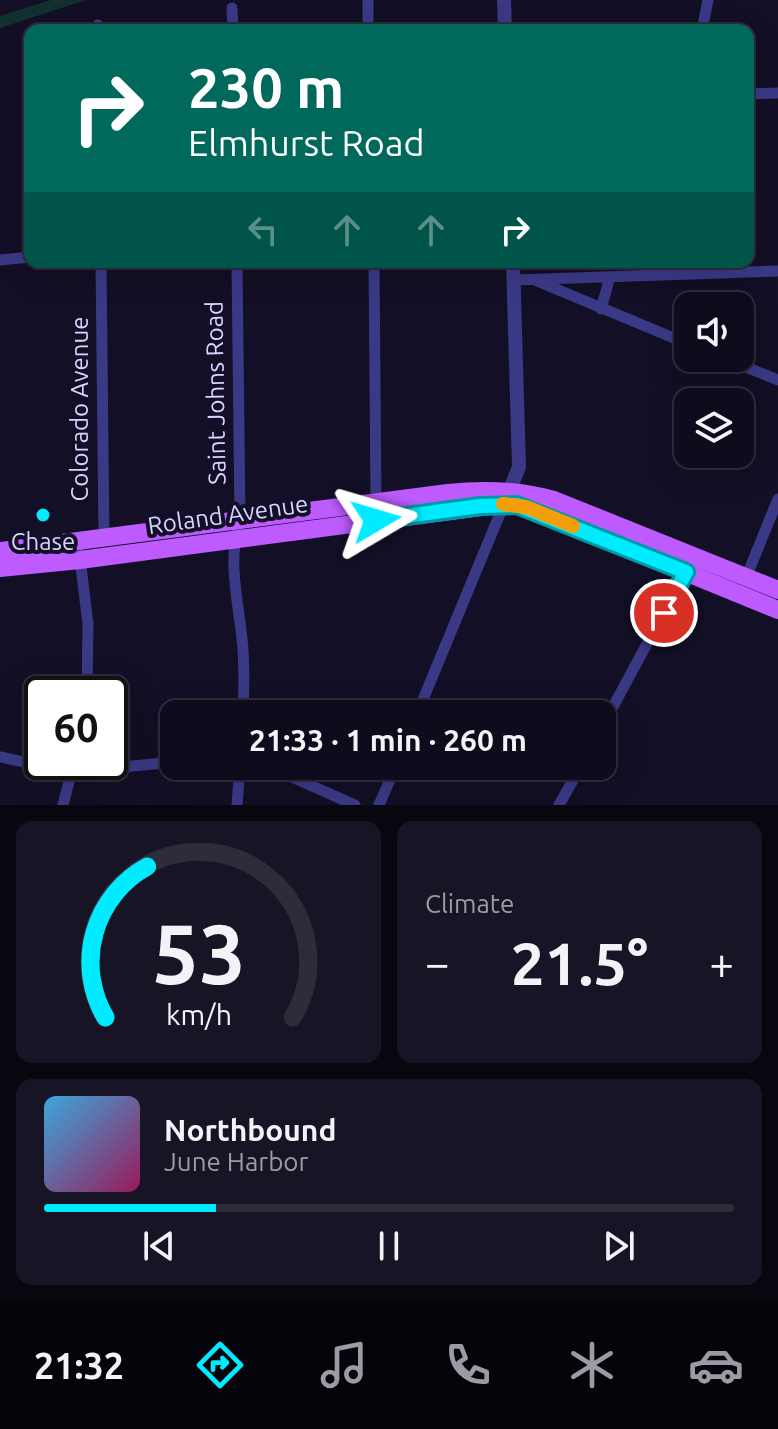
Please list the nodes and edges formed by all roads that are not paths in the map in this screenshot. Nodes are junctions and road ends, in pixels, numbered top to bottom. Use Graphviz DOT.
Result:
graph roads {
  1 [pos="368,0"];
  2 [pos="504,0"];
  3 [pos="708,0"];
  4 [pos="232,8"];
  5 [pos="233,24"];
  6 [pos="368,24"];
  7 [pos="505,24"];
  8 [pos="703,24"];
  9 [pos="778,93"];
  10 [pos="754,94"];
  11 [pos="24,258"];
  12 [pos="0,260"];
  13 [pos="101,268"];
  14 [pos="237,268"];
  15 [pos="374,268"];
  16 [pos="513,268"];
  17 [pos="652,268"];
  18 [pos="778,271"];
  19 [pos="651,275"];
  20 [pos="610,277"];
  21 [pos="533,279"];
  22 [pos="514,280"];
  23 [pos="601,309"];
  24 [pos="674,338"];
  25 [pos="754,370"];
  26 [pos="778,380"];
  27 [pos="507,498"];
  28 [pos="778,499"];
  29 [pos="376,511"];
  30 [pos="237,530"];
  31 [pos="105,547"];
  32 [pos="0,551"];
  33 [pos="79,551"];
  34 [pos="690,565"];
  35 [pos="0,568"];
  36 [pos="743,586"];
  37 [pos="778,590"];
  38 [pos="778,610"];
  39 [pos="88,676"];
  40 [pos="244,700"];
  41 [pos="423,700"];
  42 [pos="616,701"];
  43 [pos="0,757"];
  44 [pos="24,760"];
  45 [pos="160,763"];
  46 [pos="128,764"];
  47 [pos="70,780"];
  48 [pos="239,780"];
  49 [pos="299,780"];
  50 [pos="390,780"];
  51 [pos="573,780"];
  52 [pos="63,805"];
  53 [pos="237,805"];
  54 [pos="355,805"];
  55 [pos="379,805"];
  56 [pos="559,805"];
  1 -- 6 [label="street"];
  2 -- 7 [label="street"];
  3 -- 8 [label="street"];
  4 -- 5 [label="street"];
  9 -- 10 [label="street"];
  11 -- 12 [label="street"];
  13 -- 31 [label="street, Colorado Avenue"];
  14 -- 30 [label="street, Saint Johns Road"];
  15 -- 29 [label="street"];
  16 -- 22 [label="street"];
  17 -- 19 [label="street"];
  18 -- 19 [label="street"];
  19 -- 20 [label="street"];
  20 -- 21 [label="street"];
  20 -- 23 [label="street"];
  21 -- 22 [label="street"];
  21 -- 23 [label="street"];
  22 -- 27 [label="street"];
  23 -- 24 [label="street"];
  25 -- 26 [label="street"];
  27 -- 29 [label="main road, Roland Avenue"];
  27 -- 34 [label="main road, Roland Avenue"];
  27 -- 41 [label="street"];
  28 -- 36 [label="street"];
  29 -- 30 [label="main road, Roland Avenue"];
  30 -- 31 [label="main road, Roland Avenue"];
  30 -- 40 [label="street, Saint Johns Road"];
  31 -- 33 [label="main road, Roland Avenue"];
  32 -- 33 [label="main road, Roland Avenue"];
  33 -- 35 [label="main road, Roland Avenue"];
  33 -- 39 [label="street"];
  34 -- 36 [label="main road, Roland Avenue"];
  34 -- 42 [label="street"];
  36 -- 37 [label="main road, Roland Avenue"];
  36 -- 38 [label="main road, Roland Avenue"];
  43 -- 44 [label="street"];
  45 -- 46 [label="street"];
  47 -- 52 [label="street"];
  48 -- 53 [label="street"];
  49 -- 54 [label="street"];
  50 -- 55 [label="street"];
  51 -- 56 [label="street"];
}
